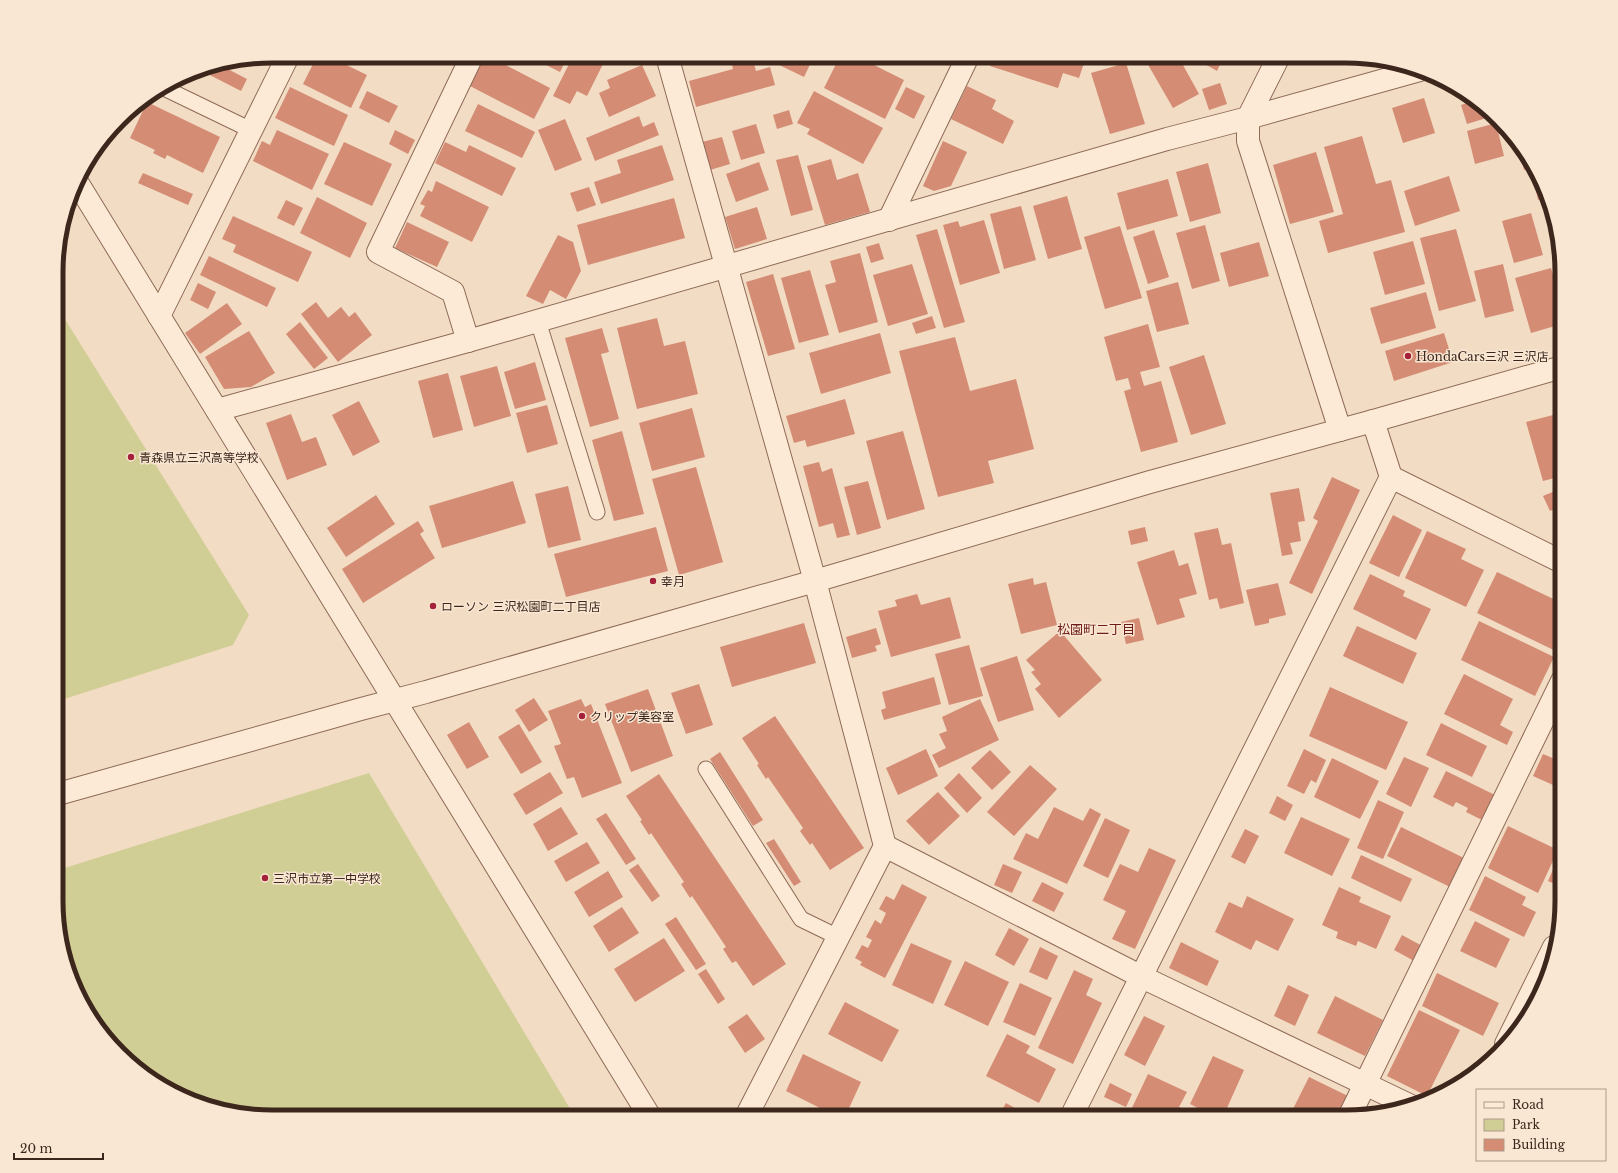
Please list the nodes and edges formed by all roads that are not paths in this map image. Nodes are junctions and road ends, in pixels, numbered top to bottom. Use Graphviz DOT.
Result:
graph roads {
  1 [pos="284,63"];
  2 [pos="469,63"];
  3 [pos="669,63"];
  4 [pos="965,63"];
  5 [pos="1276,63"];
  6 [pos="1410,73"];
  7 [pos="169,90"];
  8 [pos="1248,118"];
  9 [pos="251,130"];
  10 [pos="81,188"];
  11 [pos="889,220"];
  12 [pos="727,266"];
  13 [pos="159,316"];
  14 [pos="538,321"];
  15 [pos="468,341"];
  16 [pos="1555,369"];
  17 [pos="217,410"];
  18 [pos="1373,421"];
  19 [pos="1340,430"];
  20 [pos="1391,476"];
  21 [pos="597,512"];
  22 [pos="1555,558"];
  23 [pos="815,581"];
  24 [pos="1555,695"];
  25 [pos="394,700"];
  26 [pos="706,768"];
  27 [pos="63,793"];
  28 [pos="885,846"];
  29 [pos="838,938"];
  30 [pos="1545,966"];
  31 [pos="1142,977"];
  32 [pos="1518,1020"];
  33 [pos="1366,1083"];
  34 [pos="1403,1102"];
  35 [pos="646,1110"];
  36 [pos="750,1110"];
  37 [pos="1075,1110"];
  38 [pos="1352,1110"];
  1 -- 9 [label="street"];
  2 -- 15 [label="street"];
  3 -- 12 [label="street"];
  4 -- 11 [label="street"];
  5 -- 8 [label="street"];
  6 -- 8 [label="street"];
  7 -- 9 [label="lane"];
  8 -- 11 [label="street"];
  8 -- 19 [label="street"];
  9 -- 13 [label="street"];
  10 -- 13 [label="street"];
  11 -- 12 [label="street"];
  12 -- 14 [label="street"];
  12 -- 23 [label="street"];
  13 -- 17 [label="street"];
  14 -- 15 [label="street"];
  14 -- 21 [label="lane"];
  15 -- 17 [label="street"];
  16 -- 18 [label="street"];
  17 -- 25 [label="street"];
  18 -- 19 [label="street"];
  18 -- 20 [label="street"];
  19 -- 23 [label="street"];
  20 -- 22 [label="street"];
  20 -- 31 [label="street"];
  23 -- 25 [label="street"];
  23 -- 28 [label="street"];
  24 -- 33 [label="street"];
  25 -- 27 [label="street"];
  25 -- 35 [label="street"];
  26 -- 29 [label="lane"];
  28 -- 29 [label="street"];
  28 -- 31 [label="street"];
  29 -- 36 [label="street"];
  30 -- 32 [label="street"];
  31 -- 33 [label="street"];
  31 -- 37 [label="street"];
  33 -- 34 [label="street"];
  33 -- 38 [label="street"];
}
